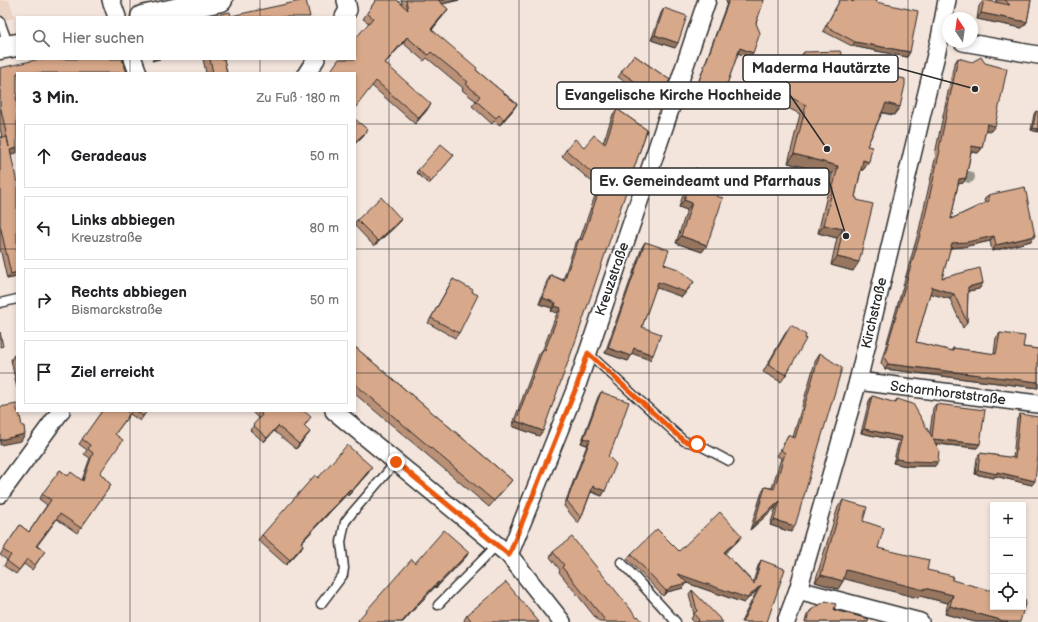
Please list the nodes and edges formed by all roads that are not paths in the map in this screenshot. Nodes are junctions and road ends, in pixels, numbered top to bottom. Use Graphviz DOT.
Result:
graph roads {
  1 [pos="111,0"];
  2 [pos="220,0"];
  3 [pos="346,0"];
  4 [pos="708,0"];
  5 [pos="947,0"];
  6 [pos="946,12"];
  7 [pos="117,16"];
  8 [pos="147,16"];
  9 [pos="345,16"];
  10 [pos="0,21"];
  11 [pos="978,45"];
  12 [pos="942,46"];
  13 [pos="9,47"];
  14 [pos="1038,55"];
  15 [pos="133,60"];
  16 [pos="315,60"];
  17 [pos="138,72"];
  18 [pos="308,72"];
  19 [pos="16,299"];
  20 [pos="0,303"];
  21 [pos="588,353"];
  22 [pos="858,381"];
  23 [pos="1038,404"];
  24 [pos="60,412"];
  25 [pos="335,412"];
  26 [pos="729,461"];
  27 [pos="396,462"];
  28 [pos="0,494"];
  29 [pos="503,550"];
  30 [pos="621,562"];
  31 [pos="798,590"];
  32 [pos="321,604"];
  33 [pos="438,604"];
  34 [pos="562,622"];
  35 [pos="676,622"];
  36 [pos="786,622"];
  37 [pos="920,622"];
  1 -- 7 [label="street"];
  2 -- 8 [label="main road"];
  3 -- 9 [label="street"];
  4 -- 21 [label="street, Kreuzstraße"];
  5 -- 6 [label="street, Kirchstraße"];
  10 -- 13 [label="lane"];
  11 -- 14 [label="street"];
  12 -- 22 [label="street, Kirchstraße"];
  15 -- 17 [label="street"];
  16 -- 18 [label="street"];
  19 -- 20 [label="lane"];
  21 -- 26 [label="lane"];
  21 -- 29 [label="street, Kreuzstraße"];
  22 -- 23 [label="street, Scharnhorststraße"];
  22 -- 31 [label="street, Kirchstraße"];
  24 -- 28 [label="street"];
  25 -- 27 [label="street"];
  27 -- 29 [label="street"];
  27 -- 32 [label="lane"];
  29 -- 33 [label="lane"];
  29 -- 34 [label="street"];
  30 -- 35 [label="lane"];
  31 -- 36 [label="street, Kirchstraße"];
  31 -- 37 [label="street"];
}
